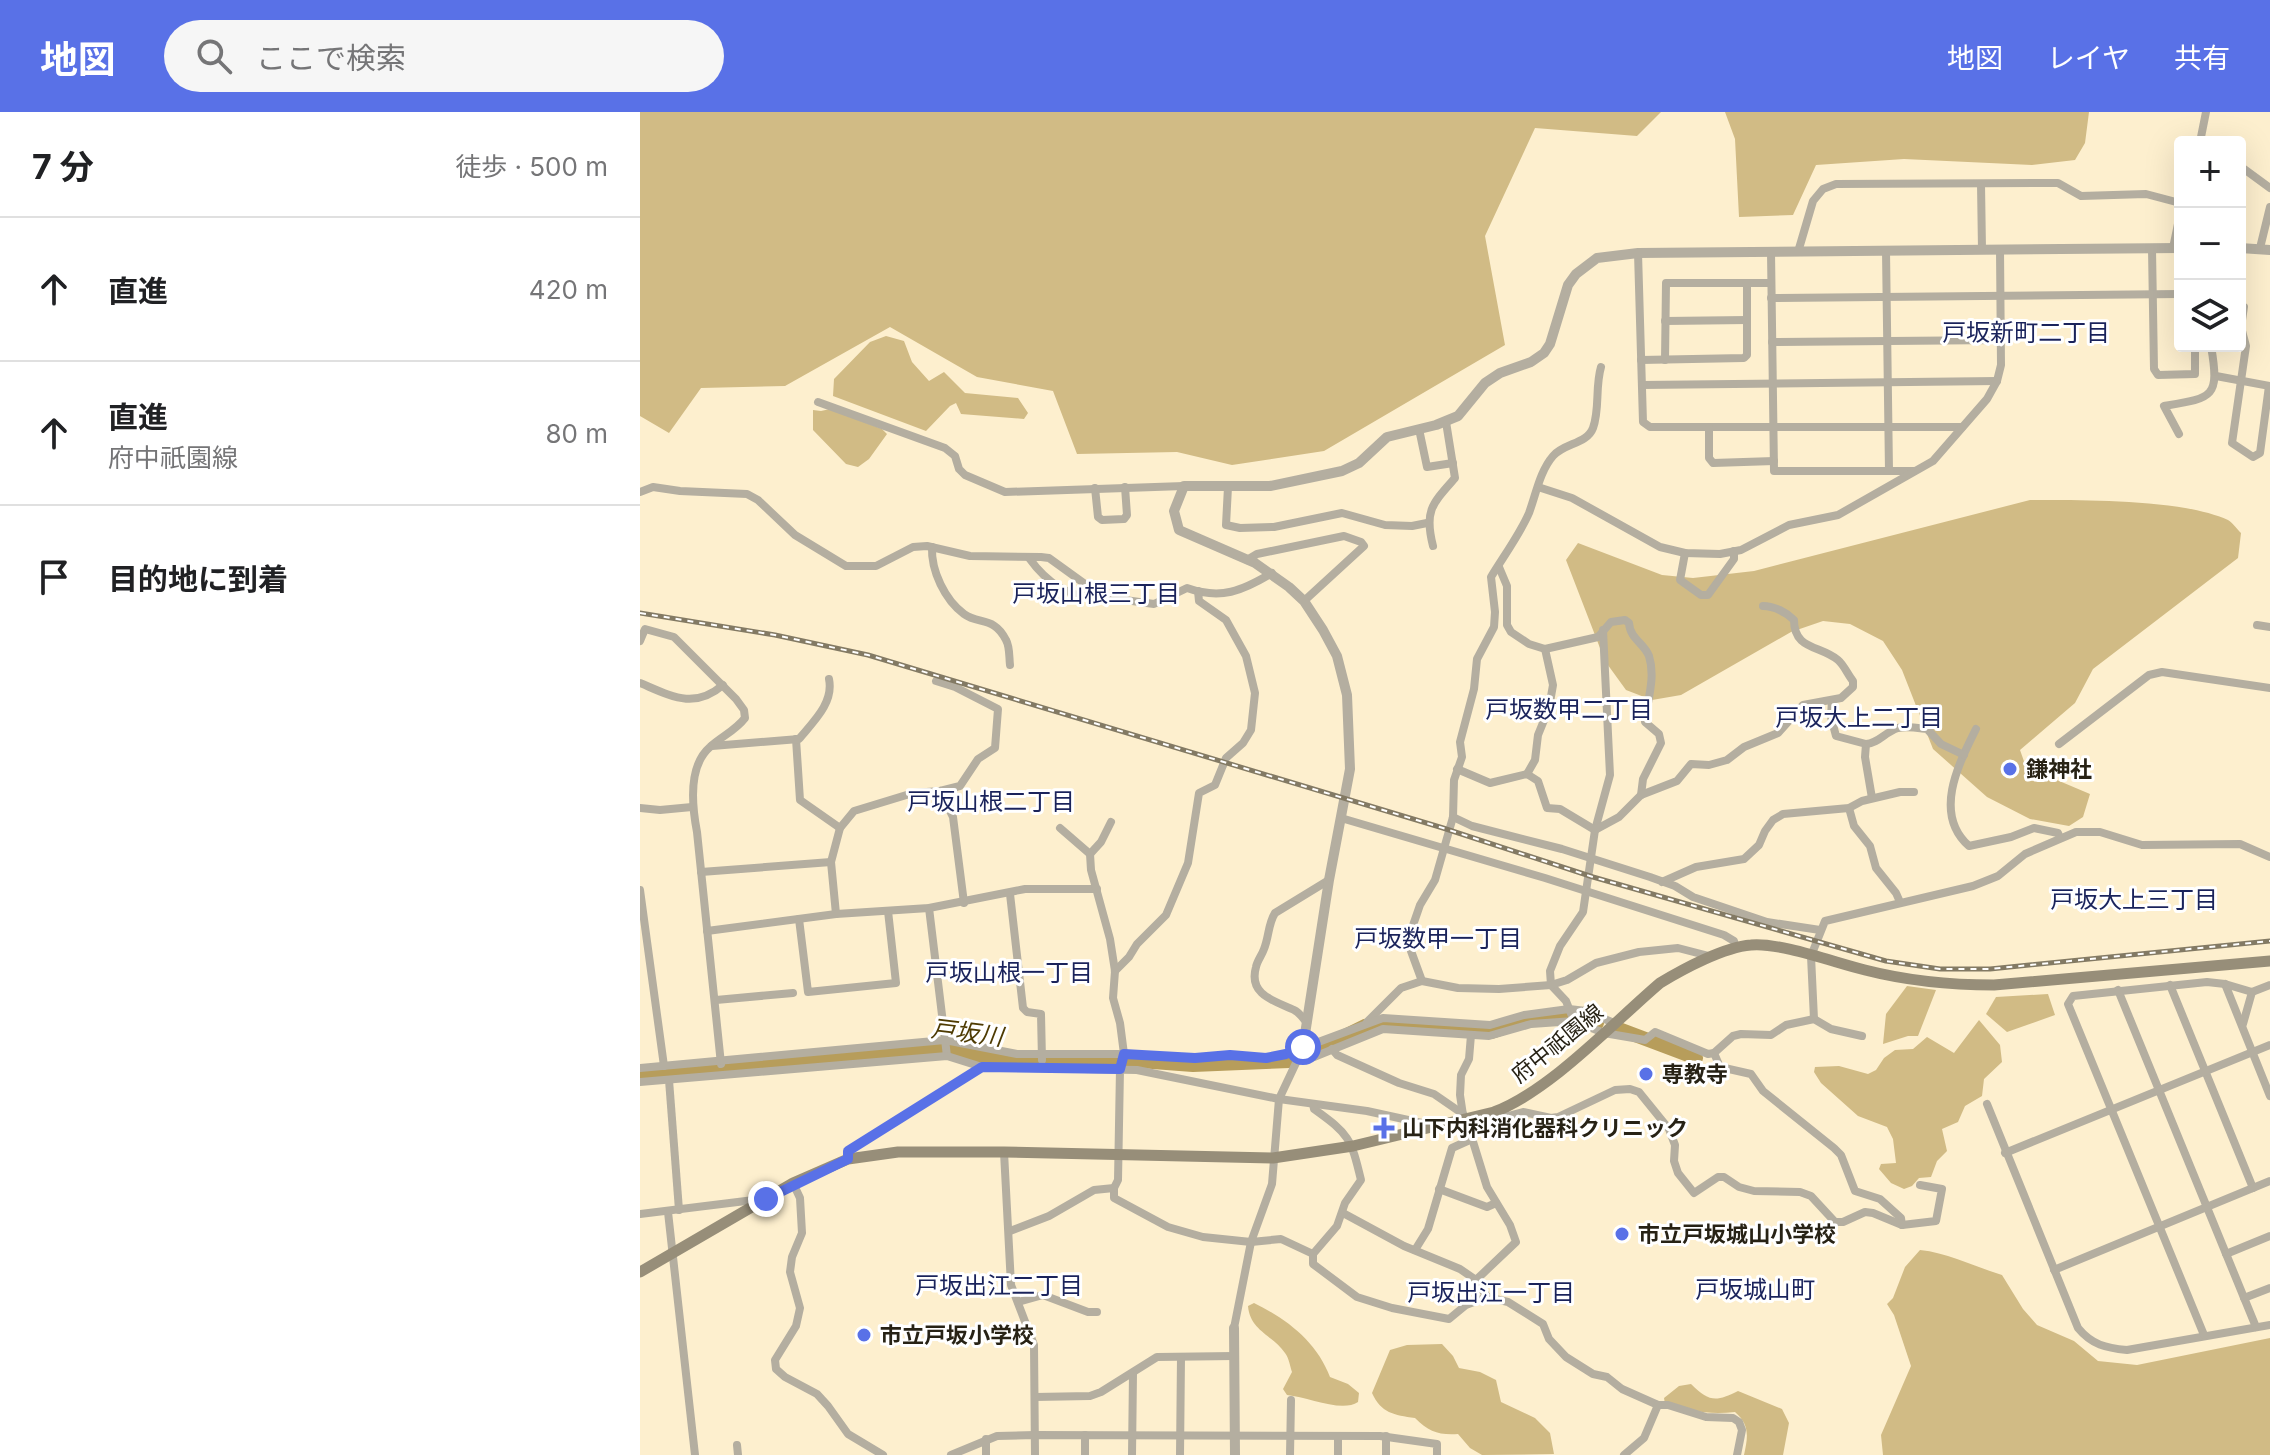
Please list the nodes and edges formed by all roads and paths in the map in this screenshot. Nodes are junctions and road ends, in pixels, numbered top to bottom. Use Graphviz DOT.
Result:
graph roads {
  1 [pos="2206,112"];
  2 [pos="2203,136"];
  3 [pos="2246,170"];
  4 [pos="1981,184"];
  5 [pos="2270,188"];
  6 [pos="2174,201"];
  7 [pos="2270,207"];
  8 [pos="2174,248"];
  9 [pos="2152,249"];
  10 [pos="2265,249"];
  11 [pos="1982,250"];
  12 [pos="2000,250"];
  13 [pos="1886,251"];
  14 [pos="1771,252"];
  15 [pos="1798,252"];
  16 [pos="1638,253"];
  17 [pos="1771,283"];
  18 [pos="1747,284"];
  19 [pos="2174,294"];
  20 [pos="2154,295"];
  21 [pos="2001,296"];
  22 [pos="1887,297"];
  23 [pos="1771,298"];
  24 [pos="1747,320"];
  25 [pos="1665,321"];
  26 [pos="1888,340"];
  27 [pos="2001,340"];
  28 [pos="1772,342"];
  29 [pos="2195,352"];
  30 [pos="2212,352"];
  31 [pos="2245,352"];
  32 [pos="1641,360"];
  33 [pos="1665,360"];
  34 [pos="1601,367"];
  35 [pos="2216,376"];
  36 [pos="1997,381"];
  37 [pos="2241,381"];
  38 [pos="1772,384"];
  39 [pos="1888,384"];
  40 [pos="1642,385"];
  41 [pos="2270,386"];
  42 [pos="818,402"];
  43 [pos="1446,422"];
  44 [pos="1709,427"];
  45 [pos="1773,427"];
  46 [pos="1888,427"];
  47 [pos="1962,427"];
  48 [pos="1419,429"];
  49 [pos="2179,434"];
  50 [pos="1774,461"];
  51 [pos="1453,463"];
  52 [pos="1889,471"];
  53 [pos="1917,471"];
  54 [pos="1184,486"];
  55 [pos="1125,487"];
  56 [pos="1228,487"];
  57 [pos="1538,487"];
  58 [pos="1095,488"];
  59 [pos="640,492"];
  60 [pos="1427,523"];
  61 [pos="1433,546"];
  62 [pos="932,547"];
  63 [pos="1734,551"];
  64 [pos="1685,553"];
  65 [pos="1029,558"];
  66 [pos="1247,560"];
  67 [pos="1499,567"];
  68 [pos="1272,573"];
  69 [pos="1198,591"];
  70 [pos="1103,597"];
  71 [pos="1304,601"];
  72 [pos="1763,606"];
  73 [pos="2257,625"];
  74 [pos="2270,627"];
  75 [pos="1603,630"];
  76 [pos="640,641"];
  77 [pos="1545,649"];
  78 [pos="1010,665"];
  79 [pos="829,679"];
  80 [pos="936,681"];
  81 [pos="640,683"];
  82 [pos="723,685"];
  83 [pos="2270,688"];
  84 [pos="1832,700"];
  85 [pos="1976,729"];
  86 [pos="796,739"];
  87 [pos="1866,744"];
  88 [pos="2059,744"];
  89 [pos="711,746"];
  90 [pos="1964,755"];
  91 [pos="1457,769"];
  92 [pos="1527,774"];
  93 [pos="940,791"];
  94 [pos="1914,792"];
  95 [pos="1641,795"];
  96 [pos="1872,798"];
  97 [pos="692,807"];
  98 [pos="640,808"];
  99 [pos="1849,808"];
  100 [pos="1453,817"];
  101 [pos="1341,818"];
  102 [pos="1111,822"];
  103 [pos="840,828"];
  104 [pos="1060,828"];
  105 [pos="1595,830"];
  106 [pos="2060,838"];
  107 [pos="1444,849"];
  108 [pos="1090,854"];
  109 [pos="2270,857"];
  110 [pos="1591,859"];
  111 [pos="831,862"];
  112 [pos="701,872"];
  113 [pos="1329,880"];
  114 [pos="1662,882"];
  115 [pos="1097,889"];
  116 [pos="640,890"];
  117 [pos="1586,892"];
  118 [pos="1010,894"];
  119 [pos="1900,902"];
  120 [pos="964,903"];
  121 [pos="929,908"];
  122 [pos="888,911"];
  123 [pos="836,914"];
  124 [pos="799,919"];
  125 [pos="1820,930"];
  126 [pos="707,931"];
  127 [pos="1736,948"];
  128 [pos="1811,956"];
  129 [pos="1713,957"];
  130 [pos="2270,962"];
  131 [pos="1115,971"];
  132 [pos="1422,981"];
  133 [pos="2225,984"];
  134 [pos="1551,985"];
  135 [pos="2170,985"];
  136 [pos="2270,985"];
  137 [pos="2118,990"];
  138 [pos="2252,992"];
  139 [pos="793,993"];
  140 [pos="716,1000"];
  141 [pos="1569,1009"];
  142 [pos="1814,1019"];
  143 [pos="1574,1021"];
  144 [pos="1366,1022"];
  145 [pos="1307,1023"];
  146 [pos="1614,1023"];
  147 [pos="2243,1024"];
  148 [pos="1604,1033"];
  149 [pos="1471,1035"];
  150 [pos="1862,1036"];
  151 [pos="2270,1045"];
  152 [pos="1303,1047"];
  153 [pos="946,1048"];
  154 [pos="1332,1049"];
  155 [pos="2252,1052"];
  156 [pos="1714,1053"];
  157 [pos="721,1060"];
  158 [pos="1122,1061"];
  159 [pos="1297,1061"];
  160 [pos="1042,1062"];
  161 [pos="664,1066"];
  162 [pos="982,1067"];
  163 [pos="640,1068"];
  164 [pos="2205,1071"];
  165 [pos="722,1073"];
  166 [pos="669,1080"];
  167 [pos="640,1082"];
  168 [pos="2158,1091"];
  169 [pos="2270,1096"];
  170 [pos="1279,1099"];
  171 [pos="1313,1104"];
  172 [pos="1987,1104"];
  173 [pos="1502,1109"];
  174 [pos="2111,1110"];
  175 [pos="1392,1117"];
  176 [pos="1464,1118"];
  177 [pos="1437,1125"];
  178 [pos="1397,1136"];
  179 [pos="1472,1139"];
  180 [pos="1353,1146"];
  181 [pos="1004,1152"];
  182 [pos="2005,1153"];
  183 [pos="1118,1154"];
  184 [pos="1273,1158"];
  185 [pos="848,1159"];
  186 [pos="2270,1181"];
  187 [pos="793,1183"];
  188 [pos="1920,1185"];
  189 [pos="1114,1188"];
  190 [pos="2253,1188"];
  191 [pos="1439,1189"];
  192 [pos="766,1199"];
  193 [pos="1496,1203"];
  194 [pos="2206,1208"];
  195 [pos="679,1210"];
  196 [pos="668,1212"];
  197 [pos="1343,1213"];
  198 [pos="640,1214"];
  199 [pos="1902,1225"];
  200 [pos="2158,1228"];
  201 [pos="1010,1231"];
  202 [pos="2270,1236"];
  203 [pos="1251,1242"];
  204 [pos="1415,1250"];
  205 [pos="1313,1254"];
  206 [pos="2226,1254"];
  207 [pos="673,1255"];
  208 [pos="2054,1270"];
  209 [pos="640,1272"];
  210 [pos="1476,1280"];
  211 [pos="2270,1288"];
  212 [pos="1487,1297"];
  213 [pos="2244,1298"];
  214 [pos="1018,1302"];
  215 [pos="1097,1312"];
  216 [pos="2270,1325"];
  217 [pos="2256,1327"];
  218 [pos="1234,1328"];
  219 [pos="2204,1335"];
  220 [pos="1234,1356"];
  221 [pos="1181,1357"];
  222 [pos="1133,1373"];
  223 [pos="1035,1397"];
  224 [pos="1291,1400"];
  225 [pos="1658,1405"];
  226 [pos="1035,1435"];
  227 [pos="1085,1435"];
  228 [pos="1132,1435"];
  229 [pos="1180,1435"];
  230 [pos="1235,1436"];
  231 [pos="1290,1436"];
  232 [pos="1338,1436"];
  233 [pos="1386,1436"];
  234 [pos="986,1439"];
  235 [pos="737,1445"];
  236 [pos="695,1455"];
  237 [pos="738,1455"];
  238 [pos="883,1455"];
  239 [pos="951,1455"];
  240 [pos="986,1455"];
  241 [pos="1035,1455"];
  242 [pos="1085,1455"];
  243 [pos="1132,1455"];
  244 [pos="1180,1455"];
  245 [pos="1235,1455"];
  246 [pos="1290,1455"];
  247 [pos="1338,1455"];
  248 [pos="1386,1455"];
  249 [pos="1437,1455"];
  250 [pos="1624,1455"];
  251 [pos="1737,1455"];
  1 -- 2 [label="street"];
  3 -- 5 [label="street"];
  4 -- 6 [label="street"];
  4 -- 11 [label="street"];
  4 -- 15 [label="street"];
  7 -- 10 [label="street"];
  8 -- 9 [label="street"];
  9 -- 12 [label="street"];
  9 -- 20 [label="street"];
  11 -- 12 [label="street"];
  11 -- 13 [label="street"];
  12 -- 21 [label="street"];
  13 -- 15 [label="street"];
  13 -- 22 [label="street"];
  14 -- 15 [label="street"];
  14 -- 16 [label="street"];
  14 -- 17 [label="street"];
  16 -- 32 [label="street"];
  16 -- 43 [label="street"];
  17 -- 18 [label="street"];
  17 -- 23 [label="street"];
  18 -- 24 [label="street"];
  18 -- 25 [label="street"];
  19 -- 20 [label="street"];
  20 -- 21 [label="street"];
  20 -- 29 [label="street"];
  21 -- 22 [label="street"];
  21 -- 27 [label="street"];
  22 -- 23 [label="street"];
  22 -- 26 [label="street"];
  23 -- 28 [label="street"];
  24 -- 25 [label="street"];
  24 -- 33 [label="street"];
  25 -- 33 [label="street"];
  26 -- 27 [label="street"];
  26 -- 28 [label="street"];
  26 -- 39 [label="street"];
  27 -- 36 [label="street"];
  28 -- 38 [label="street"];
  30 -- 35 [label="street"];
  31 -- 37 [label="street"];
  32 -- 33 [label="street"];
  32 -- 40 [label="street"];
  34 -- 57 [label="street"];
  35 -- 37 [label="street"];
  35 -- 49 [label="street"];
  36 -- 39 [label="street"];
  36 -- 47 [label="street"];
  37 -- 41 [label="street"];
  37 -- 41 [label="street"];
  38 -- 39 [label="street"];
  38 -- 40 [label="street"];
  38 -- 45 [label="street"];
  39 -- 46 [label="street"];
  40 -- 44 [label="street"];
  42 -- 58 [label="street"];
  43 -- 48 [label="street"];
  43 -- 51 [label="street"];
  44 -- 45 [label="street"];
  44 -- 50 [label="street"];
  45 -- 46 [label="street"];
  45 -- 50 [label="street"];
  46 -- 47 [label="street"];
  46 -- 52 [label="street"];
  47 -- 53 [label="street"];
  48 -- 51 [label="street"];
  48 -- 56 [label="street"];
  50 -- 52 [label="street"];
  51 -- 60 [label="street"];
  52 -- 53 [label="street"];
  53 -- 63 [label="street"];
  54 -- 55 [label="street"];
  54 -- 56 [label="street"];
  54 -- 66 [label="street"];
  55 -- 58 [label="street"];
  55 -- 58 [label="street"];
  56 -- 60 [label="street"];
  57 -- 64 [label="street"];
  57 -- 67 [label="street"];
  59 -- 62 [label="street"];
  60 -- 61 [label="street"];
  62 -- 65 [label="street"];
  62 -- 78 [label="street"];
  63 -- 64 [label="street"];
  63 -- 64 [label="street"];
  65 -- 70 [label="street"];
  65 -- 70 [label="street"];
  66 -- 68 [label="street"];
  66 -- 71 [label="street"];
  67 -- 77 [label="street"];
  67 -- 91 [label="street"];
  68 -- 69 [label="street"];
  68 -- 71 [label="street"];
  69 -- 70 [label="street"];
  69 -- 131 [label="street"];
  71 -- 101 [label="street"];
  72 -- 84 [label="street"];
  73 -- 74 [label="street"];
  75 -- 77 [label="street"];
  75 -- 95 [label="street"];
  75 -- 105 [label="street"];
  76 -- 82 [label="street"];
  77 -- 92 [label="street"];
  79 -- 86 [label="street"];
  80 -- 93 [label="street"];
  81 -- 82 [label="street"];
  82 -- 89 [label="street"];
  83 -- 88 [label="street"];
  84 -- 87 [label="street"];
  84 -- 95 [label="street"];
  85 -- 90 [label="street"];
  86 -- 89 [label="street"];
  86 -- 103 [label="street"];
  87 -- 90 [label="street"];
  87 -- 96 [label="street"];
  89 -- 97 [label="street"];
  90 -- 106 [label="street"];
  91 -- 92 [label="street"];
  91 -- 100 [label="street"];
  92 -- 105 [label="street"];
  93 -- 103 [label="street"];
  93 -- 120 [label="street"];
  94 -- 96 [label="street"];
  95 -- 105 [label="street"];
  96 -- 99 [label="street"];
  97 -- 98 [label="street"];
  97 -- 112 [label="street"];
  99 -- 114 [label="street"];
  99 -- 119 [label="street"];
  100 -- 107 [label="street"];
  100 -- 110 [label="street"];
  101 -- 107 [label="street"];
  101 -- 113 [label="street"];
  102 -- 108 [label="street"];
  103 -- 111 [label="street"];
  104 -- 108 [label="street"];
  105 -- 110 [label="street"];
  106 -- 109 [label="street"];
  106 -- 119 [label="street"];
  107 -- 117 [label="street"];
  107 -- 132 [label="street"];
  108 -- 115 [label="street"];
  110 -- 114 [label="street"];
  110 -- 117 [label="street"];
  111 -- 112 [label="street"];
  111 -- 123 [label="street"];
  112 -- 126 [label="street"];
  113 -- 145 [label="street"];
  113 -- 145 [label="street"];
  114 -- 125 [label="street"];
  115 -- 118 [label="street"];
  115 -- 131 [label="street"];
  116 -- 161 [label="street"];
  117 -- 127 [label="street"];
  117 -- 134 [label="street"];
  118 -- 120 [label="street"];
  118 -- 160 [label="street"];
  119 -- 125 [label="street"];
  120 -- 121 [label="street"];
  121 -- 122 [label="street"];
  121 -- 153 [label="street"];
  122 -- 123 [label="street"];
  122 -- 124 [label="street"];
  123 -- 124 [label="street"];
  124 -- 126 [label="street"];
  125 -- 128 [label="street"];
  126 -- 140 [label="street"];
  127 -- 128 [label="main road, 府中祇園線"];
  127 -- 129 [label="main road, 府中祇園線"];
  128 -- 130 [label="main road, 府中祇園線"];
  128 -- 142 [label="street"];
  129 -- 134 [label="street"];
  129 -- 146 [label="main road, 府中祇園線"];
  131 -- 158 [label="street"];
  132 -- 134 [label="street"];
  132 -- 144 [label="street"];
  133 -- 135 [label="street"];
  133 -- 138 [label="street"];
  133 -- 147 [label="street"];
  134 -- 141 [label="street"];
  135 -- 137 [label="street"];
  135 -- 164 [label="street"];
  136 -- 138 [label="street"];
  137 -- 168 [label="street"];
  137 -- 174 [label="street"];
  138 -- 147 [label="street"];
  139 -- 140 [label="street"];
  140 -- 157 [label="street"];
  141 -- 143 [label="street"];
  141 -- 144 [label="street"];
  141 -- 146 [label="street"];
  142 -- 150 [label="street"];
  142 -- 156 [label="street"];
  143 -- 148 [label="street"];
  143 -- 149 [label="street"];
  144 -- 152 [label="street"];
  145 -- 152 [label="street"];
  146 -- 148 [label="main road, 府中祇園線"];
  147 -- 155 [label="street"];
  148 -- 156 [label="street"];
  148 -- 173 [label="main road, 府中祇園線"];
  149 -- 154 [label="street"];
  149 -- 176 [label="street"];
  151 -- 155 [label="street"];
  152 -- 158 [label="street"];
  152 -- 159 [label="street"];
  153 -- 157 [label="street"];
  153 -- 160 [label="street"];
  153 -- 162 [label="street"];
  153 -- 165 [label="street"];
  154 -- 159 [label="street"];
  154 -- 176 [label="street"];
  155 -- 164 [label="street"];
  155 -- 169 [label="street"];
  156 -- 199 [label="street"];
  157 -- 161 [label="street"];
  157 -- 165 [label="street"];
  158 -- 160 [label="street"];
  158 -- 160 [label="street"];
  158 -- 170 [label="street"];
  158 -- 183 [label="street"];
  159 -- 170 [label="street"];
  160 -- 162 [label="street"];
  161 -- 163 [label="street"];
  162 -- 185 [label="street"];
  164 -- 168 [label="street"];
  164 -- 190 [label="street"];
  165 -- 166 [label="street"];
  166 -- 167 [label="street"];
  166 -- 195 [label="street"];
  168 -- 174 [label="street"];
  168 -- 194 [label="street"];
  170 -- 171 [label="street"];
  170 -- 184 [label="street"];
  171 -- 175 [label="street"];
  171 -- 180 [label="street"];
  172 -- 182 [label="street"];
  173 -- 176 [label="main road, 府中祇園線"];
  173 -- 199 [label="street"];
  174 -- 182 [label="street"];
  174 -- 200 [label="street"];
  175 -- 177 [label="street"];
  175 -- 178 [label="street"];
  176 -- 177 [label="main road, 府中祇園線"];
  176 -- 179 [label="street"];
  177 -- 178 [label="main road, 府中祇園線"];
  178 -- 180 [label="main road, 府中祇園線"];
  179 -- 191 [label="street"];
  179 -- 193 [label="street"];
  180 -- 184 [label="main road, 府中祇園線"];
  180 -- 197 [label="street"];
  181 -- 183 [label="main road, 府中祇園線"];
  181 -- 185 [label="main road, 府中祇園線"];
  181 -- 201 [label="street"];
  182 -- 208 [label="street"];
  183 -- 184 [label="main road, 府中祇園線"];
  183 -- 189 [label="street"];
  184 -- 203 [label="street"];
  185 -- 187 [label="main road, 府中祇園線"];
  186 -- 190 [label="street"];
  187 -- 192 [label="main road, 府中祇園線"];
  187 -- 238 [label="street"];
  188 -- 199 [label="street"];
  189 -- 201 [label="street"];
  189 -- 203 [label="street"];
  190 -- 194 [label="street"];
  191 -- 193 [label="street"];
  191 -- 204 [label="street"];
  192 -- 195 [label="street"];
  192 -- 207 [label="main road, 府中祇園線"];
  193 -- 210 [label="street"];
  194 -- 200 [label="street"];
  194 -- 206 [label="street"];
  195 -- 196 [label="street"];
  196 -- 198 [label="street"];
  196 -- 207 [label="street"];
  197 -- 204 [label="street"];
  197 -- 205 [label="street"];
  200 -- 208 [label="street"];
  200 -- 219 [label="street"];
  201 -- 214 [label="street"];
  202 -- 206 [label="street"];
  203 -- 205 [label="street"];
  203 -- 218 [label="street"];
  204 -- 210 [label="street"];
  205 -- 212 [label="street"];
  206 -- 213 [label="street"];
  207 -- 209 [label="main road, 府中祇園線"];
  207 -- 236 [label="street"];
  208 -- 219 [label="street"];
  210 -- 212 [label="street"];
  211 -- 213 [label="street"];
  212 -- 225 [label="street"];
  213 -- 217 [label="street"];
  214 -- 215 [label="street"];
  214 -- 223 [label="street"];
  216 -- 217 [label="street"];
  217 -- 219 [label="street"];
  218 -- 220 [label="street"];
  220 -- 221 [label="street"];
  220 -- 230 [label="street"];
  221 -- 222 [label="street"];
  221 -- 229 [label="street"];
  222 -- 223 [label="street"];
  222 -- 228 [label="street"];
  223 -- 226 [label="street"];
  224 -- 231 [label="street"];
  225 -- 250 [label="street"];
  225 -- 251 [label="street"];
  226 -- 227 [label="street"];
  226 -- 234 [label="street"];
  226 -- 241 [label="street"];
  227 -- 228 [label="street"];
  227 -- 242 [label="street"];
  228 -- 229 [label="street"];
  228 -- 243 [label="street"];
  229 -- 230 [label="street"];
  229 -- 244 [label="street"];
  230 -- 231 [label="street"];
  230 -- 245 [label="street"];
  231 -- 232 [label="street"];
  231 -- 246 [label="street"];
  232 -- 233 [label="street"];
  232 -- 247 [label="street"];
  233 -- 248 [label="street"];
  233 -- 249 [label="street"];
  234 -- 239 [label="street"];
  234 -- 240 [label="street"];
  235 -- 237 [label="street"];
}
